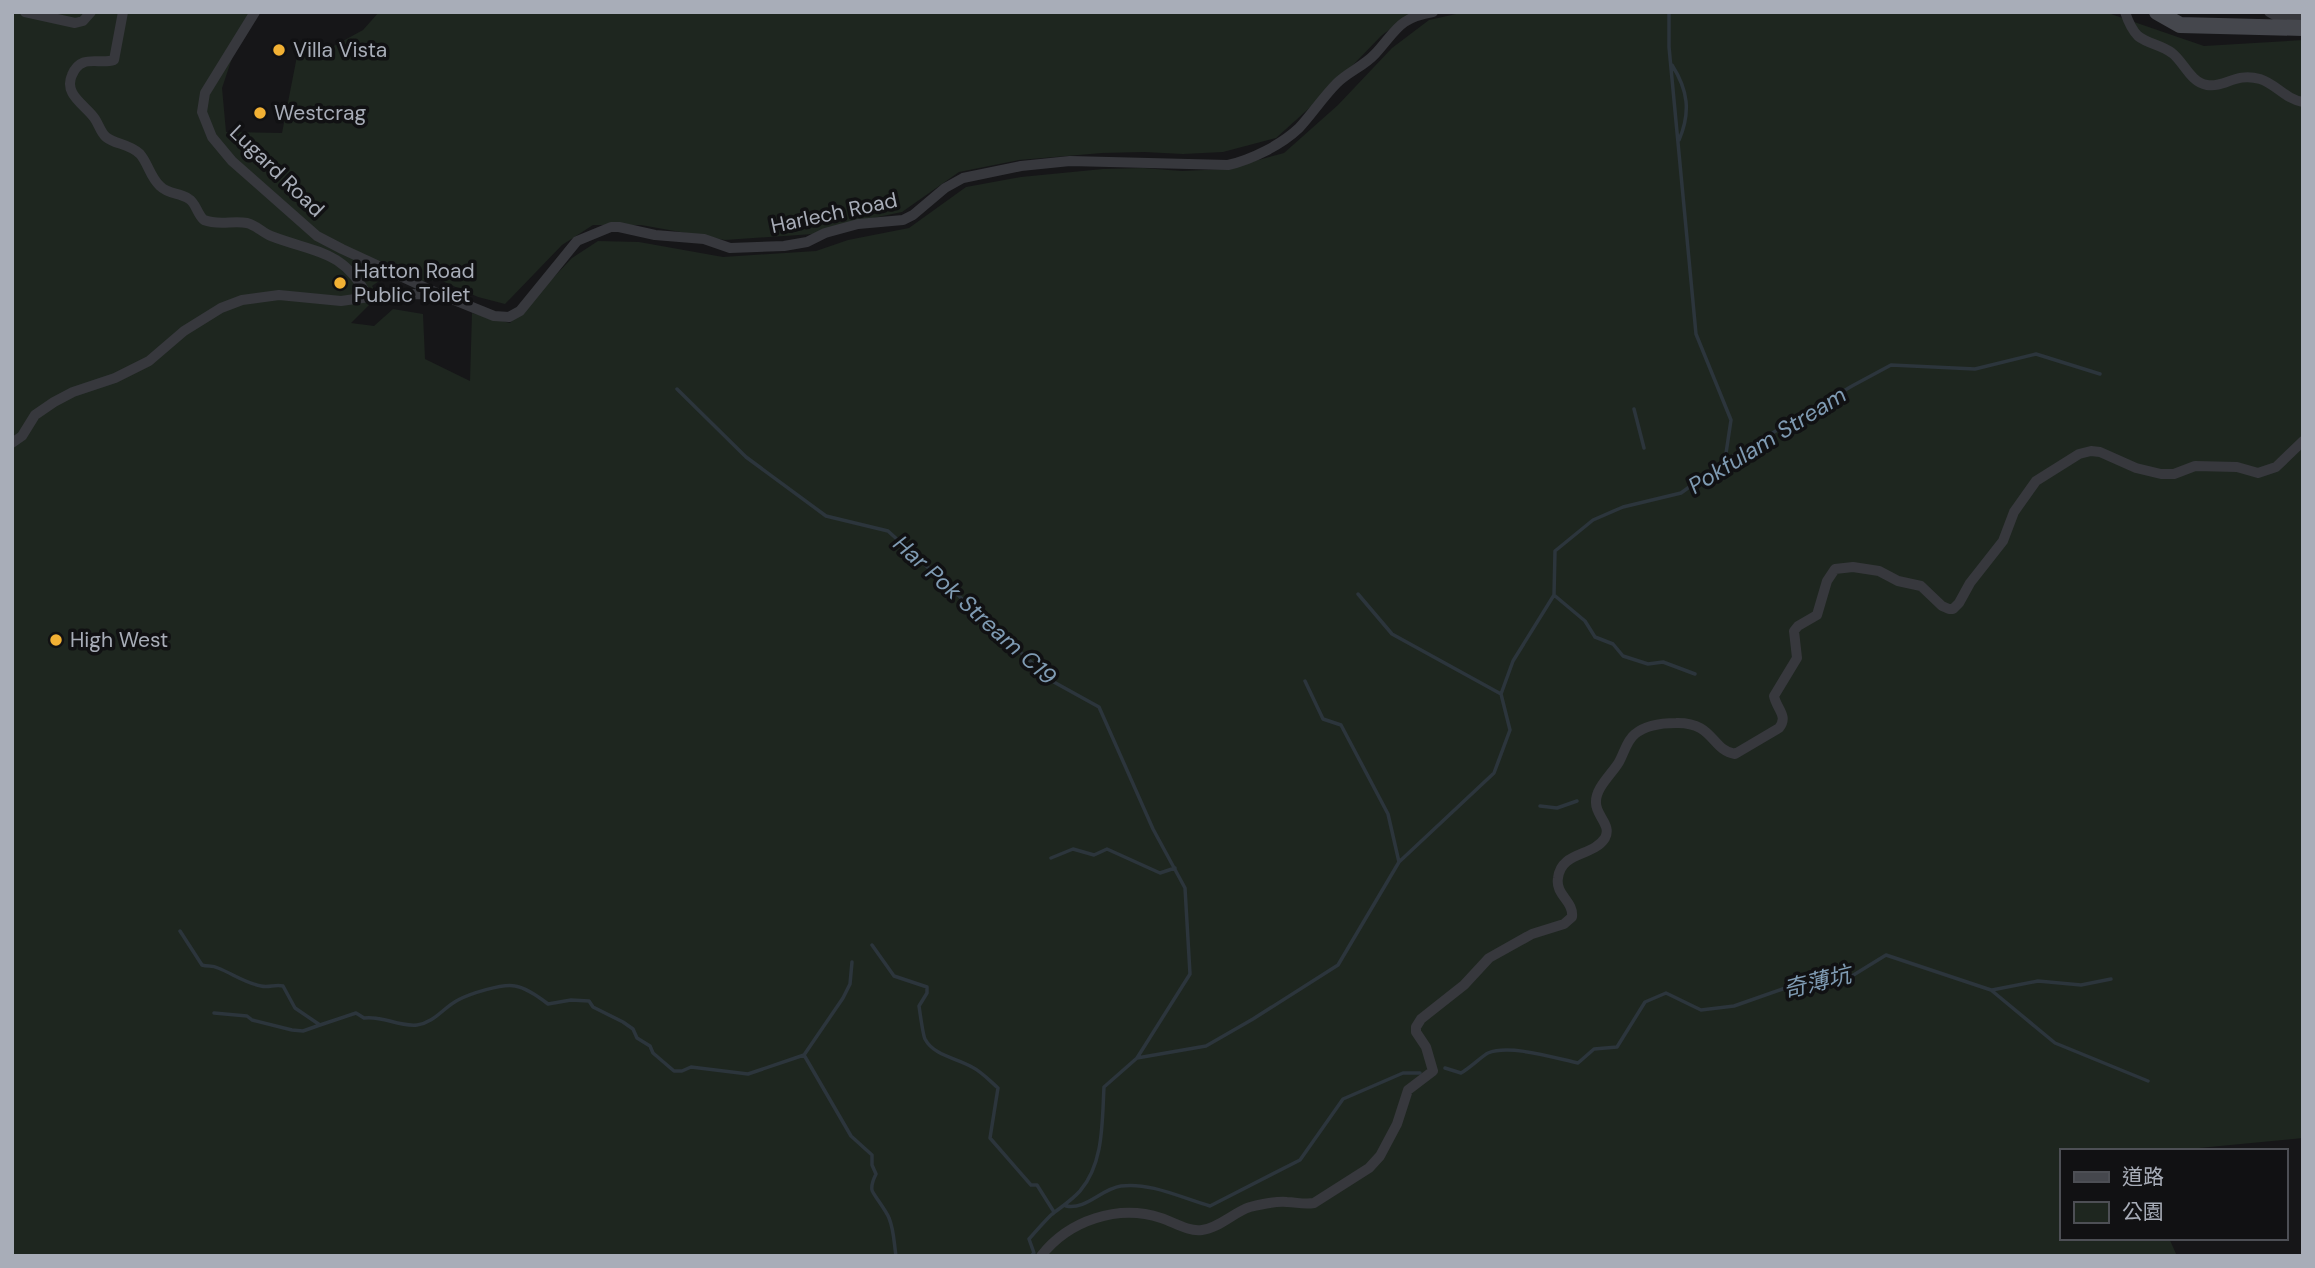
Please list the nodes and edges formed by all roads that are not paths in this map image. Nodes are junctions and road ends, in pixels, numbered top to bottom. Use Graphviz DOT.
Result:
graph roads {
  1 [pos="25,12"];
  2 [pos="91,12"];
  3 [pos="123,12"];
  4 [pos="255,12"];
  5 [pos="1433,12"];
  6 [pos="2125,12"];
  7 [pos="2157,12"];
  8 [pos="2269,12"];
  9 [pos="2303,17"];
  10 [pos="2303,28"];
  11 [pos="2303,102"];
  12 [pos="442,295"];
  13 [pos="368,297"];
  14 [pos="2303,441"];
  15 [pos="12,443"];
  16 [pos="1041,1256"];
  1 -- 2 [label="street"];
  3 -- 13 [label="street"];
  4 -- 12 [label="street, Lugard Road"];
  5 -- 12 [label="street, Harlech Road"];
  6 -- 11 [label="street"];
  7 -- 10 [label="main road"];
  8 -- 9 [label="street"];
  12 -- 13 [label="street, Harlech Road"];
  13 -- 15 [label="street, Harlech Road"];
  14 -- 16 [label="street"];
}
